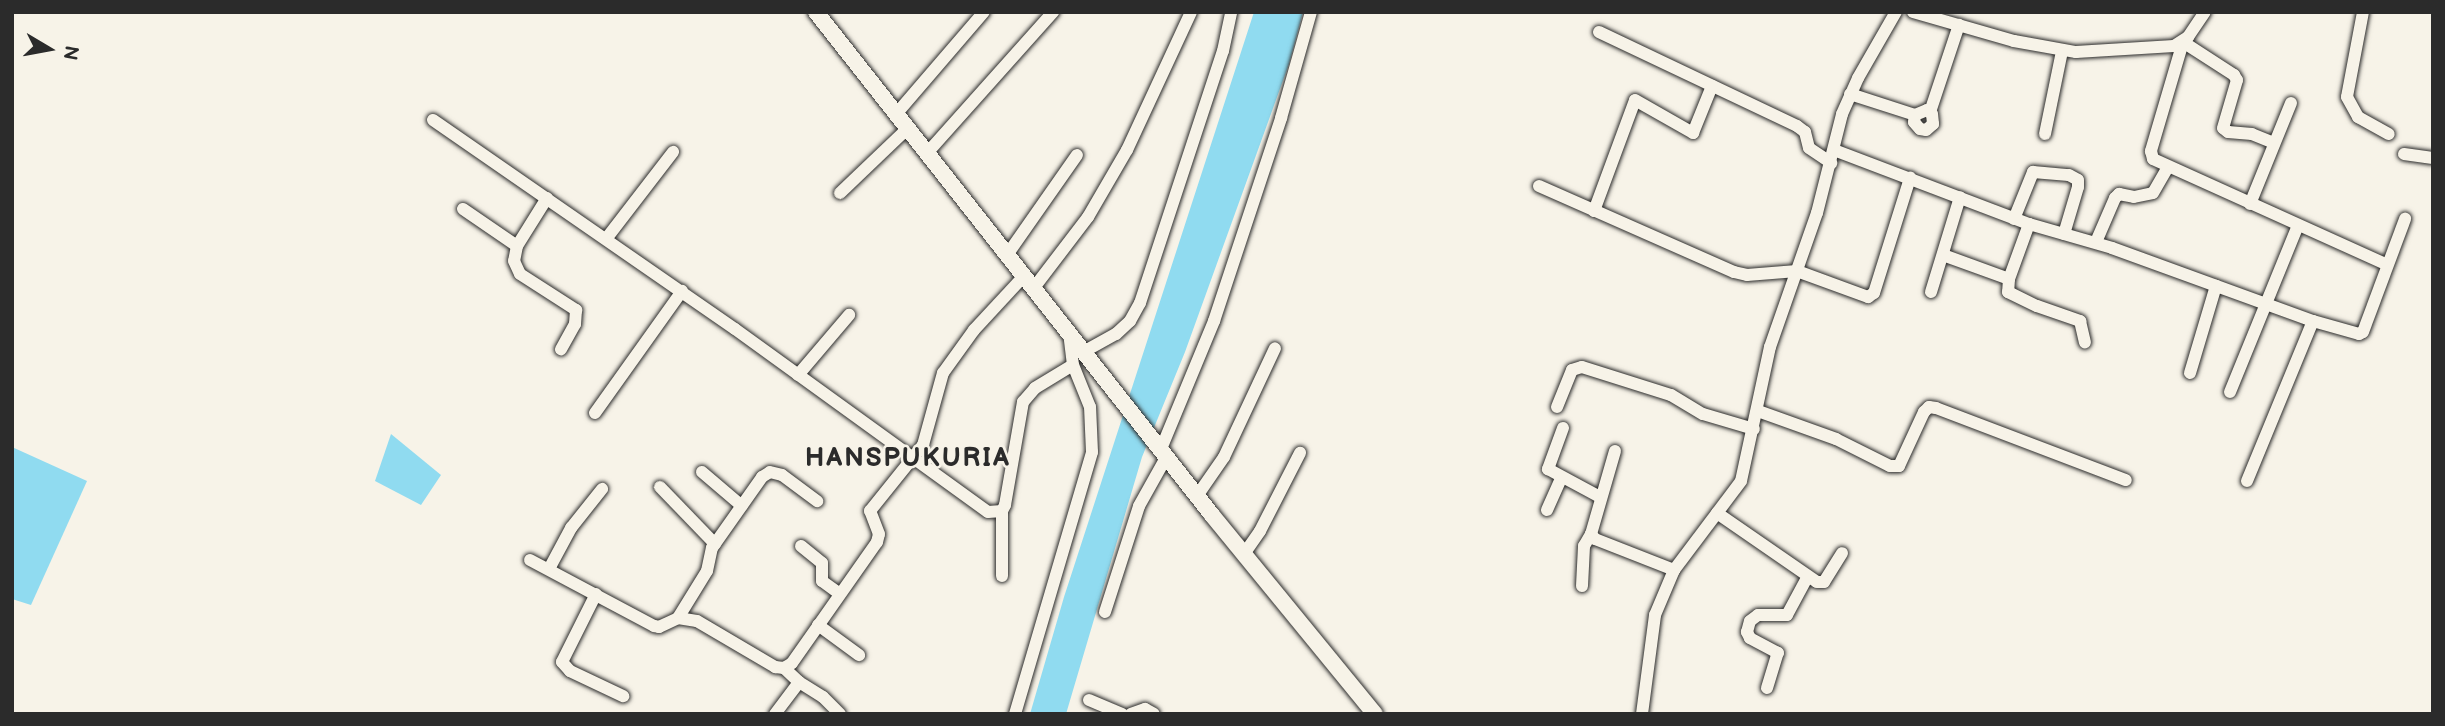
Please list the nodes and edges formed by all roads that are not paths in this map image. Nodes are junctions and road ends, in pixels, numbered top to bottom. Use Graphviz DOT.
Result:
graph roads {
  1 [pos="816,12"];
  2 [pos="984,12"];
  3 [pos="1053,12"];
  4 [pos="1191,12"];
  5 [pos="1231,12"];
  6 [pos="1311,12"];
  7 [pos="1913,12"];
  8 [pos="2205,12"];
  9 [pos="2363,12"];
  10 [pos="1894,13"];
  11 [pos="1959,25"];
  12 [pos="1600,32"];
  13 [pos="2183,43"];
  14 [pos="2062,51"];
  15 [pos="1712,86"];
  16 [pos="1850,94"];
  17 [pos="2291,103"];
  18 [pos="897,113"];
  19 [pos="433,120"];
  20 [pos="909,127"];
  21 [pos="2045,134"];
  22 [pos="2389,135"];
  23 [pos="2274,143"];
  24 [pos="673,152"];
  25 [pos="928,152"];
  26 [pos="2404,154"];
  27 [pos="1077,155"];
  28 [pos="1832,156"];
  29 [pos="2433,158"];
  30 [pos="2168,167"];
  31 [pos="1910,178"];
  32 [pos="1539,186"];
  33 [pos="840,193"];
  34 [pos="1960,197"];
  35 [pos="547,198"];
  36 [pos="2250,204"];
  37 [pos="463,209"];
  38 [pos="1594,211"];
  39 [pos="2014,219"];
  40 [pos="2405,219"];
  41 [pos="2029,224"];
  42 [pos="2298,225"];
  43 [pos="2064,234"];
  44 [pos="606,239"];
  45 [pos="2096,242"];
  46 [pos="517,246"];
  47 [pos="1942,255"];
  48 [pos="1007,256"];
  49 [pos="2386,264"];
  50 [pos="1797,271"];
  51 [pos="2009,279"];
  52 [pos="1028,283"];
  53 [pos="2216,286"];
  54 [pos="682,291"];
  55 [pos="1931,292"];
  56 [pos="2266,304"];
  57 [pos="849,315"];
  58 [pos="2313,321"];
  59 [pos="1069,332"];
  60 [pos="2085,342"];
  61 [pos="1275,348"];
  62 [pos="561,349"];
  63 [pos="1085,351"];
  64 [pos="1073,365"];
  65 [pos="2190,373"];
  66 [pos="798,375"];
  67 [pos="2230,392"];
  68 [pos="1557,407"];
  69 [pos="1758,411"];
  70 [pos="595,413"];
  71 [pos="1563,428"];
  72 [pos="1754,429"];
  73 [pos="1162,449"];
  74 [pos="1615,451"];
  75 [pos="1300,453"];
  76 [pos="913,459"];
  77 [pos="702,472"];
  78 [pos="1561,478"];
  79 [pos="2126,480"];
  80 [pos="2247,481"];
  81 [pos="660,487"];
  82 [pos="602,489"];
  83 [pos="1197,496"];
  84 [pos="1600,497"];
  85 [pos="817,501"];
  86 [pos="742,506"];
  87 [pos="1548,510"];
  88 [pos="1002,511"];
  89 [pos="1717,513"];
  90 [pos="1591,534"];
  91 [pos="715,544"];
  92 [pos="801,547"];
  93 [pos="1842,553"];
  94 [pos="1244,554"];
  95 [pos="530,560"];
  96 [pos="548,569"];
  97 [pos="1674,570"];
  98 [pos="1002,576"];
  99 [pos="1808,576"];
  100 [pos="1582,586"];
  101 [pos="596,594"];
  102 [pos="840,594"];
  103 [pos="1105,612"];
  104 [pos="678,618"];
  105 [pos="818,625"];
  106 [pos="859,655"];
  107 [pos="784,668"];
  108 [pos="799,682"];
  109 [pos="1768,688"];
  110 [pos="623,696"];
  111 [pos="1089,699"];
  112 [pos="775,714"];
  113 [pos="840,714"];
  114 [pos="1015,714"];
  115 [pos="1122,714"];
  116 [pos="1131,714"];
  117 [pos="1154,714"];
  118 [pos="1375,714"];
  119 [pos="1642,714"];
  1 -- 18 [label="main road"];
  2 -- 18 [label="street"];
  3 -- 25 [label="street"];
  4 -- 52 [label="street"];
  5 -- 63 [label="street"];
  6 -- 73 [label="street"];
  7 -- 11 [label="street"];
  8 -- 13 [label="street"];
  9 -- 22 [label="street"];
  10 -- 16 [label="street"];
  11 -- 14 [label="street"];
  11 -- 16 [label="street"];
  12 -- 15 [label="street"];
  13 -- 14 [label="street"];
  13 -- 23 [label="street"];
  13 -- 30 [label="street"];
  14 -- 21 [label="street"];
  15 -- 28 [label="street"];
  15 -- 38 [label="street"];
  16 -- 28 [label="street"];
  17 -- 23 [label="street"];
  18 -- 20 [label="main road"];
  19 -- 35 [label="street"];
  20 -- 25 [label="main road"];
  20 -- 33 [label="street"];
  23 -- 36 [label="street"];
  24 -- 44 [label="street"];
  25 -- 48 [label="main road"];
  26 -- 29 [label="street"];
  27 -- 48 [label="street"];
  28 -- 31 [label="street"];
  28 -- 50 [label="street"];
  30 -- 36 [label="street"];
  30 -- 45 [label="street"];
  31 -- 34 [label="street"];
  31 -- 50 [label="street"];
  32 -- 38 [label="street"];
  34 -- 39 [label="street"];
  34 -- 47 [label="street"];
  35 -- 44 [label="street"];
  35 -- 46 [label="street"];
  36 -- 42 [label="street"];
  37 -- 46 [label="street"];
  38 -- 50 [label="street"];
  39 -- 41 [label="street"];
  39 -- 43 [label="street"];
  40 -- 49 [label="street"];
  41 -- 43 [label="street"];
  41 -- 51 [label="street"];
  42 -- 49 [label="street"];
  42 -- 56 [label="street"];
  43 -- 45 [label="street"];
  44 -- 54 [label="street"];
  45 -- 53 [label="street"];
  46 -- 62 [label="street"];
  47 -- 51 [label="street"];
  47 -- 55 [label="street"];
  48 -- 52 [label="main road"];
  49 -- 58 [label="street"];
  50 -- 69 [label="street"];
  51 -- 60 [label="street"];
  52 -- 59 [label="main road"];
  52 -- 76 [label="street"];
  53 -- 56 [label="street"];
  53 -- 65 [label="street"];
  54 -- 66 [label="street"];
  54 -- 70 [label="street"];
  56 -- 58 [label="street"];
  56 -- 67 [label="street"];
  57 -- 66 [label="street"];
  58 -- 80 [label="street"];
  59 -- 63 [label="main road"];
  59 -- 64 [label="street"];
  61 -- 83 [label="street"];
  63 -- 73 [label="main road"];
  64 -- 88 [label="street"];
  64 -- 114 [label="street"];
  66 -- 76 [label="street"];
  68 -- 72 [label="street"];
  69 -- 72 [label="street"];
  69 -- 79 [label="street"];
  71 -- 78 [label="street"];
  72 -- 89 [label="street"];
  73 -- 83 [label="main road"];
  73 -- 103 [label="street"];
  74 -- 84 [label="street"];
  75 -- 94 [label="street"];
  76 -- 88 [label="street"];
  76 -- 102 [label="street"];
  77 -- 86 [label="street"];
  78 -- 84 [label="street"];
  78 -- 87 [label="street"];
  81 -- 91 [label="street"];
  82 -- 96 [label="street"];
  83 -- 94 [label="main road"];
  84 -- 90 [label="street"];
  85 -- 86 [label="street"];
  86 -- 91 [label="street"];
  88 -- 98 [label="street"];
  89 -- 97 [label="street"];
  89 -- 99 [label="street"];
  90 -- 97 [label="street"];
  90 -- 100 [label="street"];
  91 -- 104 [label="street"];
  92 -- 102 [label="street"];
  93 -- 99 [label="street"];
  94 -- 118 [label="main road"];
  95 -- 96 [label="street"];
  96 -- 101 [label="street"];
  97 -- 119 [label="street"];
  99 -- 109 [label="street"];
  101 -- 104 [label="street"];
  101 -- 110 [label="street"];
  102 -- 105 [label="street"];
  104 -- 107 [label="street"];
  105 -- 106 [label="street"];
  105 -- 107 [label="street"];
  107 -- 108 [label="street"];
  108 -- 112 [label="street"];
  108 -- 113 [label="street"];
  111 -- 115 [label="street"];
  116 -- 117 [label="street"];
}
